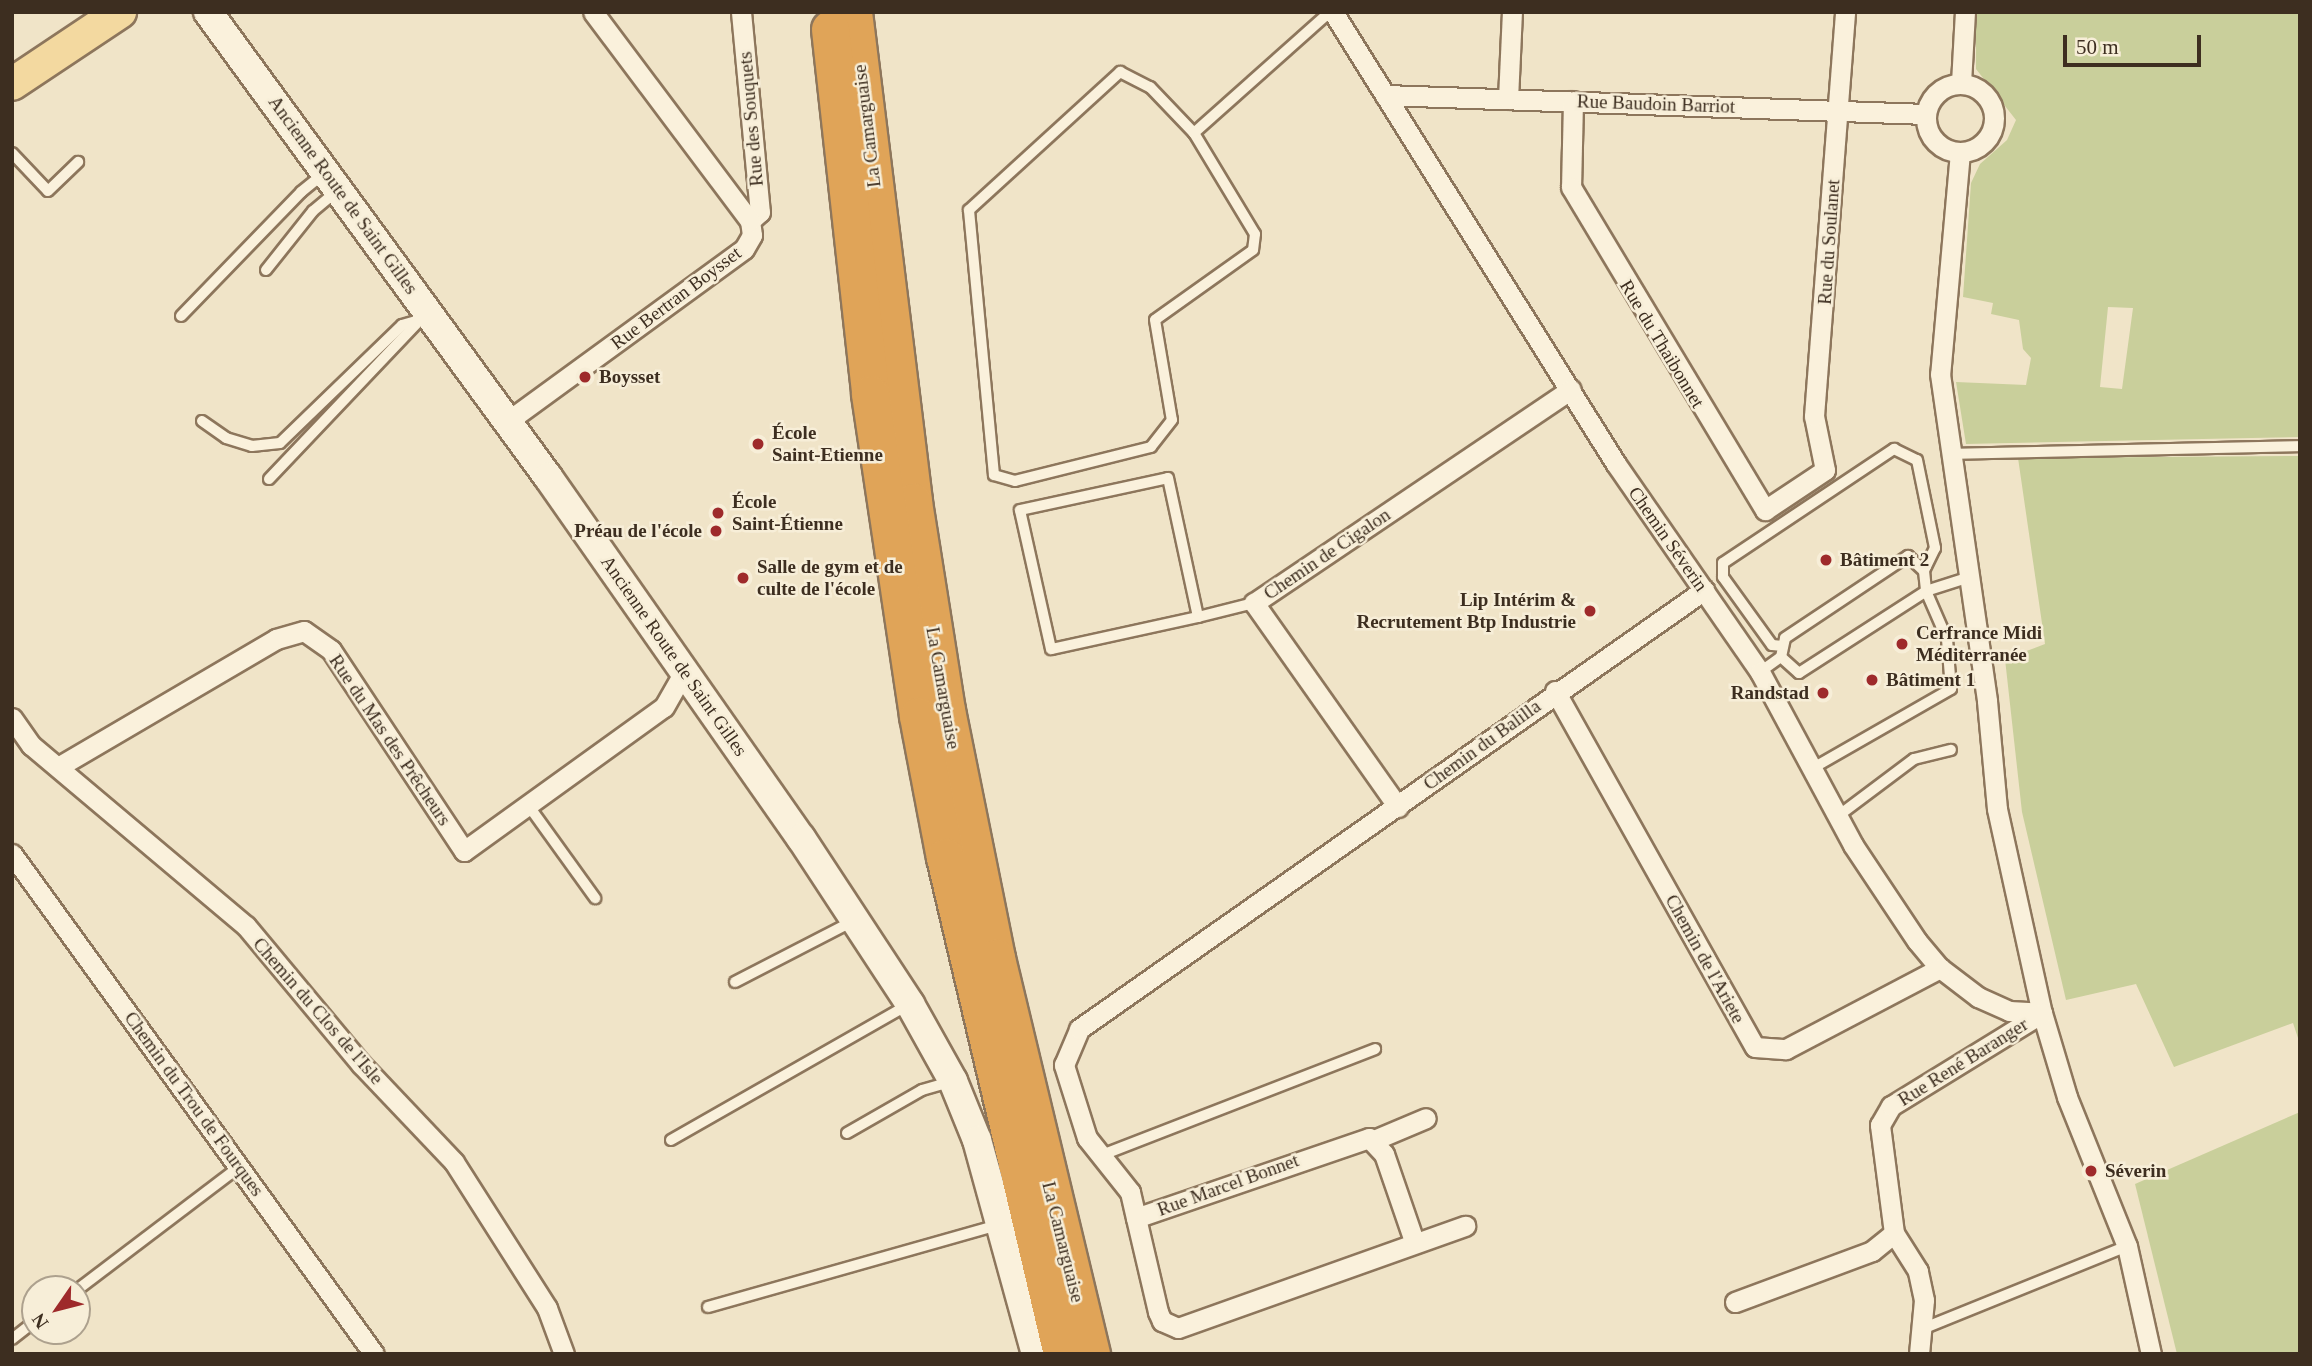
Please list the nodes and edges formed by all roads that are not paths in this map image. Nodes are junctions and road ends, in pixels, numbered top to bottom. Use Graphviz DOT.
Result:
graph roads {
  1 [pos="120,12"];
  2 [pos="208,12"];
  3 [pos="593,12"];
  4 [pos="741,12"];
  5 [pos="812,12"];
  6 [pos="828,12"];
  7 [pos="853,12"];
  8 [pos="868,12"];
  9 [pos="1331,12"];
  10 [pos="1511,12"];
  11 [pos="1845,12"];
  12 [pos="1965,12"];
  13 [pos="18,78"];
  14 [pos="1961,83"];
  15 [pos="1385,95"];
  16 [pos="1508,99"];
  17 [pos="1573,101"];
  18 [pos="1838,110"];
  19 [pos="1926,114"];
  20 [pos="1194,133"];
  21 [pos="1960,152"];
  22 [pos="12,153"];
  23 [pos="78,162"];
  24 [pos="872,168"];
  25 [pos="333,181"];
  26 [pos="750,221"];
  27 [pos="266,270"];
  28 [pos="858,285"];
  29 [pos="423,315"];
  30 [pos="181,316"];
  31 [pos="1571,389"];
  32 [pos="202,421"];
  33 [pos="508,421"];
  34 [pos="2300,446"];
  35 [pos="1951,454"];
  36 [pos="1825,470"];
  37 [pos="270,479"];
  38 [pos="1924,570"];
  39 [pos="1970,577"];
  40 [pos="1704,590"];
  41 [pos="1926,591"];
  42 [pos="1254,603"];
  43 [pos="1199,617"];
  44 [pos="1782,651"];
  45 [pos="685,670"];
  46 [pos="1760,672"];
  47 [pos="1555,691"];
  48 [pos="12,718"];
  49 [pos="1951,750"];
  50 [pos="58,767"];
  51 [pos="1813,768"];
  52 [pos="528,805"];
  53 [pos="1398,807"];
  54 [pos="1838,816"];
  55 [pos="12,854"];
  56 [pos="595,898"];
  57 [pos="855,919"];
  58 [pos="1940,968"];
  59 [pos="735,982"];
  60 [pos="910,1004"];
  61 [pos="2042,1013"];
  62 [pos="1375,1049"];
  63 [pos="953,1081"];
  64 [pos="1426,1118"];
  65 [pos="847,1133"];
  66 [pos="671,1140"];
  67 [pos="1374,1140"];
  68 [pos="1102,1155"];
  69 [pos="239,1167"];
  70 [pos="1136,1218"];
  71 [pos="1002,1223"];
  72 [pos="1465,1226"];
  73 [pos="1894,1233"];
  74 [pos="1414,1241"];
  75 [pos="2127,1246"];
  76 [pos="91,1279"];
  77 [pos="1735,1302"];
  78 [pos="708,1307"];
  79 [pos="1921,1329"];
  80 [pos="374,1354"];
  81 [pos="565,1354"];
  82 [pos="1036,1354"];
  83 [pos="1062,1354"];
  84 [pos="1091,1354"];
  85 [pos="1919,1354"];
  86 [pos="2151,1354"];
  1 -- 13 [label="main road"];
  2 -- 25 [label="street, Ancienne Route de Saint Gilles"];
  3 -- 26 [label="street, Rue Bertran Boysset"];
  4 -- 26 [label="street, Rue des Souquets"];
  5 -- 28 [label="highway"];
  6 -- 28 [label="highway, La Camarguaise"];
  7 -- 24 [label="highway, La Camarguaise"];
  8 -- 24 [label="highway"];
  9 -- 15 [label="street, Chemin Séverin"];
  9 -- 20 [label="lane"];
  10 -- 16 [label="street"];
  11 -- 18 [label="street, Rue du Soulanet"];
  12 -- 14 [label="street"];
  14 -- 19 [label="street"];
  14 -- 21 [label="street"];
  15 -- 16 [label="street, Rue Baudoin Barriot"];
  15 -- 31 [label="street, Chemin Séverin"];
  16 -- 17 [label="street, Rue Baudoin Barriot"];
  17 -- 18 [label="street, Rue Baudoin Barriot"];
  17 -- 36 [label="street, Rue du Thaibonnet"];
  18 -- 19 [label="street, Rue Baudoin Barriot"];
  18 -- 36 [label="street, Rue du Soulanet"];
  19 -- 21 [label="street"];
  20 -- 20 [label="lane"];
  21 -- 35 [label="street"];
  22 -- 23 [label="lane"];
  24 -- 84 [label="highway, La Camarguaise"];
  25 -- 27 [label="lane"];
  25 -- 29 [label="street, Ancienne Route de Saint Gilles"];
  25 -- 30 [label="lane"];
  26 -- 33 [label="street, Rue Bertran Boysset"];
  28 -- 83 [label="highway, La Camarguaise"];
  29 -- 32 [label="lane"];
  29 -- 33 [label="street, Ancienne Route de Saint Gilles"];
  29 -- 37 [label="lane"];
  31 -- 40 [label="street, Chemin Séverin"];
  31 -- 42 [label="street, Chemin de Cigalon"];
  33 -- 45 [label="street, Ancienne Route de Saint Gilles"];
  34 -- 35 [label="lane"];
  35 -- 39 [label="street"];
  38 -- 41 [label="lane"];
  38 -- 44 [label="lane"];
  38 -- 44 [label="lane"];
  39 -- 41 [label="lane"];
  39 -- 61 [label="street"];
  40 -- 46 [label="street, Chemin Séverin"];
  40 -- 47 [label="street, Chemin du Balilla"];
  41 -- 44 [label="lane"];
  41 -- 51 [label="lane"];
  42 -- 43 [label="lane"];
  42 -- 53 [label="street, Chemin de Cigalon"];
  43 -- 43 [label="lane"];
  44 -- 46 [label="lane"];
  45 -- 52 [label="street, Rue du Mas des Prêcheurs"];
  45 -- 57 [label="street, Ancienne Route de Saint Gilles"];
  46 -- 51 [label="street, Chemin Séverin"];
  47 -- 53 [label="street, Chemin du Balilla"];
  47 -- 58 [label="street, Chemin de l'Ariete"];
  48 -- 50 [label="street, Chemin du Clos de l'Isle"];
  49 -- 54 [label="lane"];
  50 -- 52 [label="street, Rue du Mas des Prêcheurs"];
  50 -- 81 [label="street, Chemin du Clos de l'Isle"];
  51 -- 54 [label="street, Chemin Séverin"];
  52 -- 56 [label="lane"];
  53 -- 68 [label="street, Chemin du Balilla"];
  54 -- 58 [label="street, Chemin Séverin"];
  55 -- 69 [label="street, Chemin du Trou de Fourques"];
  57 -- 59 [label="lane"];
  57 -- 60 [label="street, Ancienne Route de Saint Gilles"];
  58 -- 61 [label="street, Chemin Séverin"];
  60 -- 63 [label="street, Ancienne Route de Saint Gilles"];
  60 -- 66 [label="lane"];
  61 -- 73 [label="street, Rue René Baranger"];
  61 -- 75 [label="street"];
  62 -- 68 [label="lane"];
  63 -- 65 [label="lane"];
  63 -- 71 [label="street, Ancienne Route de Saint Gilles"];
  64 -- 67 [label="street, Rue Marcel Bonnet"];
  67 -- 70 [label="street, Rue Marcel Bonnet"];
  67 -- 74 [label="street"];
  68 -- 70 [label="street, Chemin du Balilla"];
  69 -- 76 [label="lane"];
  69 -- 80 [label="street, Chemin du Trou de Fourques"];
  70 -- 74 [label="street, Rue Marcel Bonnet"];
  71 -- 78 [label="lane"];
  71 -- 82 [label="street, Ancienne Route de Saint Gilles"];
  72 -- 74 [label="street"];
  73 -- 77 [label="street"];
  73 -- 79 [label="street, Rue René Baranger"];
  75 -- 79 [label="lane"];
  75 -- 86 [label="street"];
  79 -- 85 [label="street, Rue René Baranger"];
}
